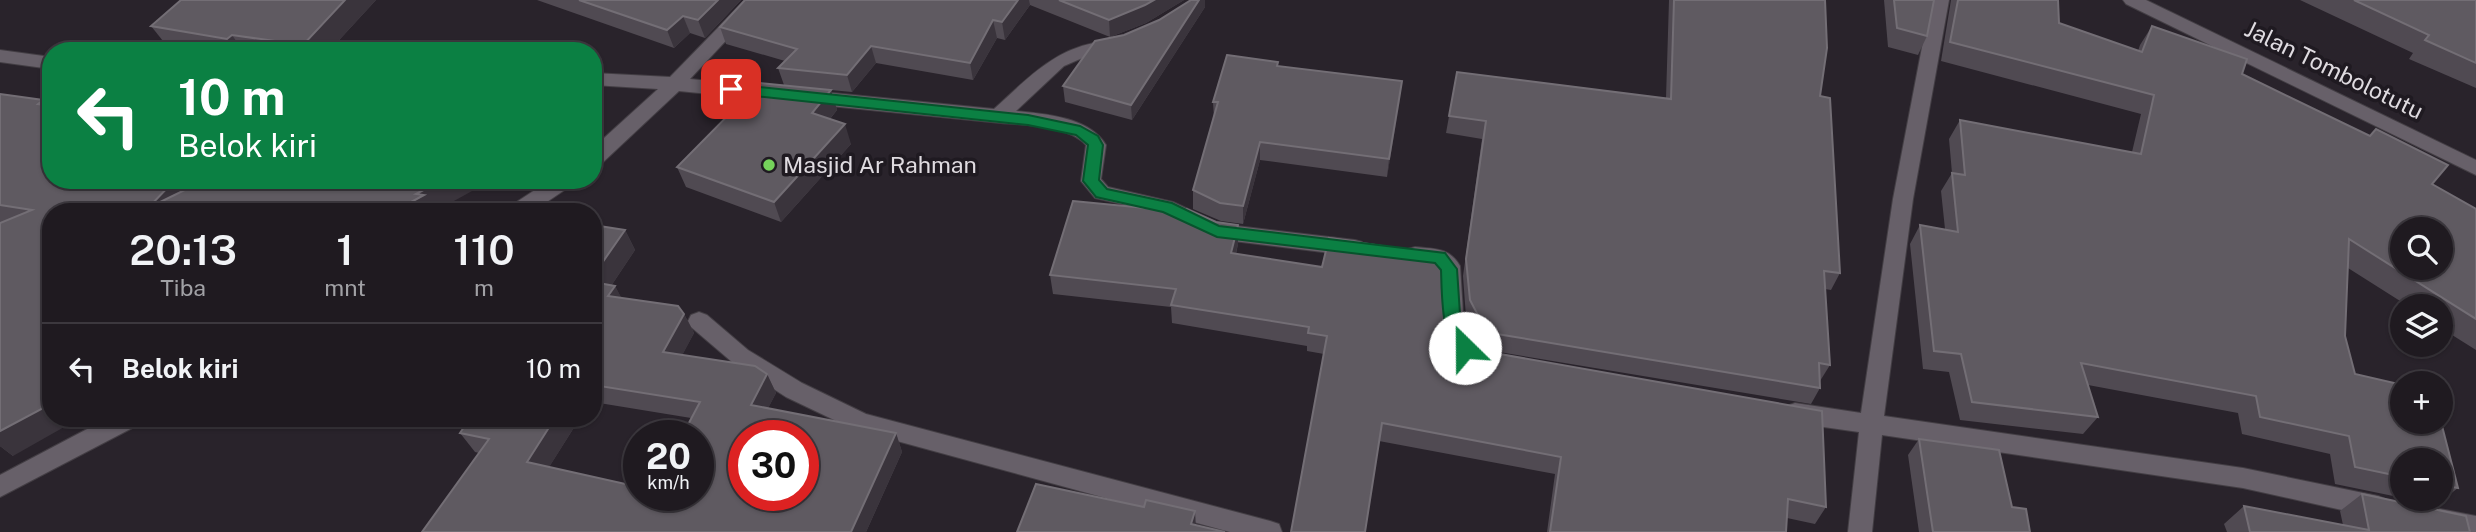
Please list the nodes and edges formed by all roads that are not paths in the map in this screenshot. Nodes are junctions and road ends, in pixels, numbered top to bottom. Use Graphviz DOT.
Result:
graph roads {
  1 [pos="755,0"];
  2 [pos="1940,0"];
  3 [pos="2132,0"];
  4 [pos="1129,39"];
  5 [pos="0,56"];
  6 [pos="42,62"];
  7 [pos="602,79"];
  8 [pos="677,82"];
  9 [pos="998,117"];
  10 [pos="602,152"];
  11 [pos="2476,169"];
  12 [pos="551,189"];
  13 [pos="530,203"];
  14 [pos="1372,250"];
  15 [pos="1399,253"];
  16 [pos="699,321"];
  17 [pos="1479,358"];
  18 [pos="1774,410"];
  19 [pos="1870,426"];
  20 [pos="113,427"];
  21 [pos="0,487"];
  22 [pos="2390,509"];
  23 [pos="2424,516"];
  24 [pos="2476,527"];
  25 [pos="1270,532"];
  26 [pos="1860,532"];
  1 -- 8 [label="street"];
  2 -- 19 [label="street"];
  3 -- 11 [label="street, Jalan Tombolotutu"];
  4 -- 9 [label="street"];
  5 -- 6 [label="street"];
  7 -- 8 [label="street"];
  8 -- 9 [label="street"];
  8 -- 10 [label="street"];
  9 -- 14 [label="street"];
  12 -- 13 [label="street"];
  15 -- 17 [label="street"];
  16 -- 25 [label="street"];
  18 -- 19 [label="street"];
  19 -- 22 [label="street"];
  19 -- 26 [label="street"];
  20 -- 21 [label="street"];
  23 -- 24 [label="street"];
}
